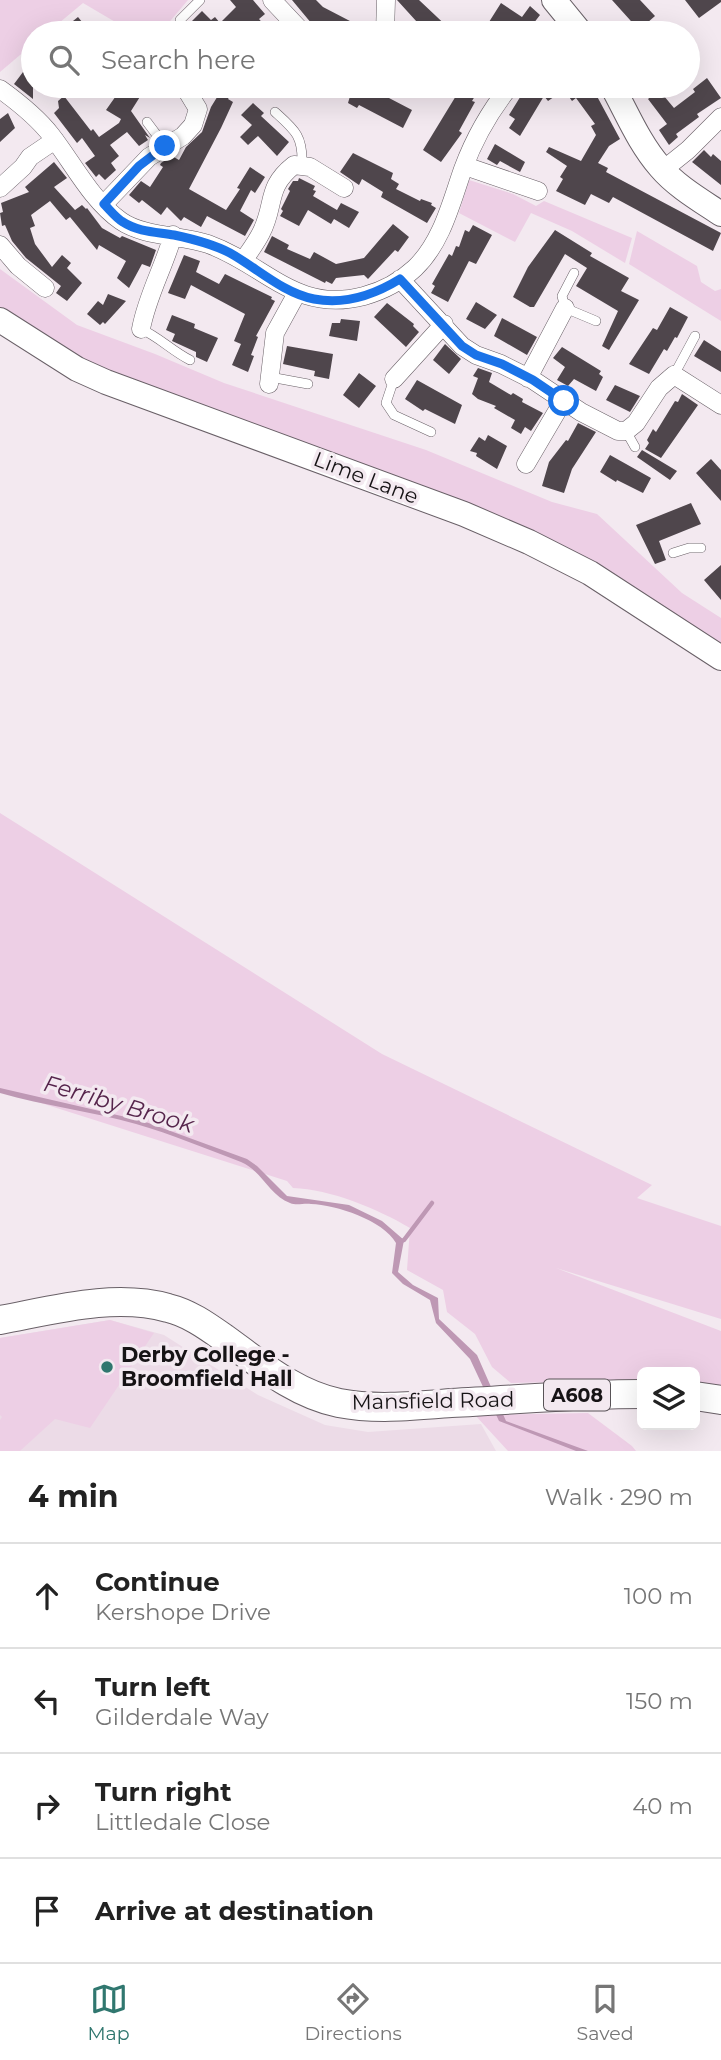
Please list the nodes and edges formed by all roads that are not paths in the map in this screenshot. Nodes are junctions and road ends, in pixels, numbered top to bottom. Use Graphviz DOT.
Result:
graph roads {
  1 [pos="200,0"];
  2 [pos="272,0"];
  3 [pos="386,0"];
  4 [pos="554,0"];
  5 [pos="180,19"];
  6 [pos="292,21"];
  7 [pos="385,21"];
  8 [pos="568,21"];
  9 [pos="0,89"];
  10 [pos="191,98"];
  11 [pos="502,98"];
  12 [pos="619,98"];
  13 [pos="275,112"];
  14 [pos="721,117"];
  15 [pos="147,122"];
  16 [pos="55,139"];
  17 [pos="165,146"];
  18 [pos="302,164"];
  19 [pos="465,166"];
  20 [pos="663,170"];
  21 [pos="0,188"];
  22 [pos="344,188"];
  23 [pos="538,191"];
  24 [pos="104,204"];
  25 [pos="721,214"];
  26 [pos="173,235"];
  27 [pos="0,246"];
  28 [pos="243,261"];
  29 [pos="574,273"];
  30 [pos="400,279"];
  31 [pos="45,288"];
  32 [pos="298,293"];
  33 [pos="565,308"];
  34 [pos="0,320"];
  35 [pos="596,321"];
  36 [pos="444,324"];
  37 [pos="141,329"];
  38 [pos="695,336"];
  39 [pos="190,360"];
  40 [pos="674,375"];
  41 [pos="528,378"];
  42 [pos="394,379"];
  43 [pos="269,381"];
  44 [pos="308,384"];
  45 [pos="564,401"];
  46 [pos="721,405"];
  47 [pos="626,430"];
  48 [pos="431,432"];
  49 [pos="635,447"];
  50 [pos="526,464"];
  51 [pos="701,548"];
  52 [pos="673,553"];
  53 [pos="721,658"];
  54 [pos="0,1320"];
  55 [pos="637,1394"];
  56 [pos="700,1397"];
  57 [pos="721,1400"];
  1 -- 5 [label="lane"];
  2 -- 6 [label="street"];
  3 -- 7 [label="street"];
  4 -- 8 [label="street"];
  9 -- 16 [label="street"];
  10 -- 17 [label="street"];
  11 -- 19 [label="street"];
  12 -- 20 [label="street"];
  13 -- 18 [label="lane"];
  14 -- 20 [label="street"];
  15 -- 17 [label="lane"];
  16 -- 21 [label="street"];
  16 -- 24 [label="street"];
  17 -- 24 [label="street"];
  18 -- 22 [label="street"];
  18 -- 28 [label="street"];
  19 -- 23 [label="street"];
  19 -- 30 [label="street"];
  20 -- 25 [label="street"];
  24 -- 26 [label="street"];
  26 -- 28 [label="street"];
  26 -- 37 [label="street"];
  27 -- 31 [label="street"];
  28 -- 32 [label="street"];
  29 -- 33 [label="lane"];
  30 -- 32 [label="street"];
  30 -- 36 [label="street"];
  32 -- 43 [label="street"];
  33 -- 35 [label="lane"];
  33 -- 41 [label="street"];
  34 -- 53 [label="street, Lime Lane"];
  36 -- 41 [label="street"];
  36 -- 42 [label="street"];
  37 -- 39 [label="lane"];
  38 -- 40 [label="lane"];
  40 -- 46 [label="street"];
  40 -- 47 [label="street"];
  41 -- 45 [label="street"];
  42 -- 48 [label="lane"];
  43 -- 44 [label="lane"];
  45 -- 47 [label="street"];
  45 -- 50 [label="street"];
  47 -- 49 [label="lane"];
  51 -- 52 [label="lane"];
  54 -- 55 [label="main road, Mansfield Road / A608"];
  56 -- 57 [label="main road"];
}
